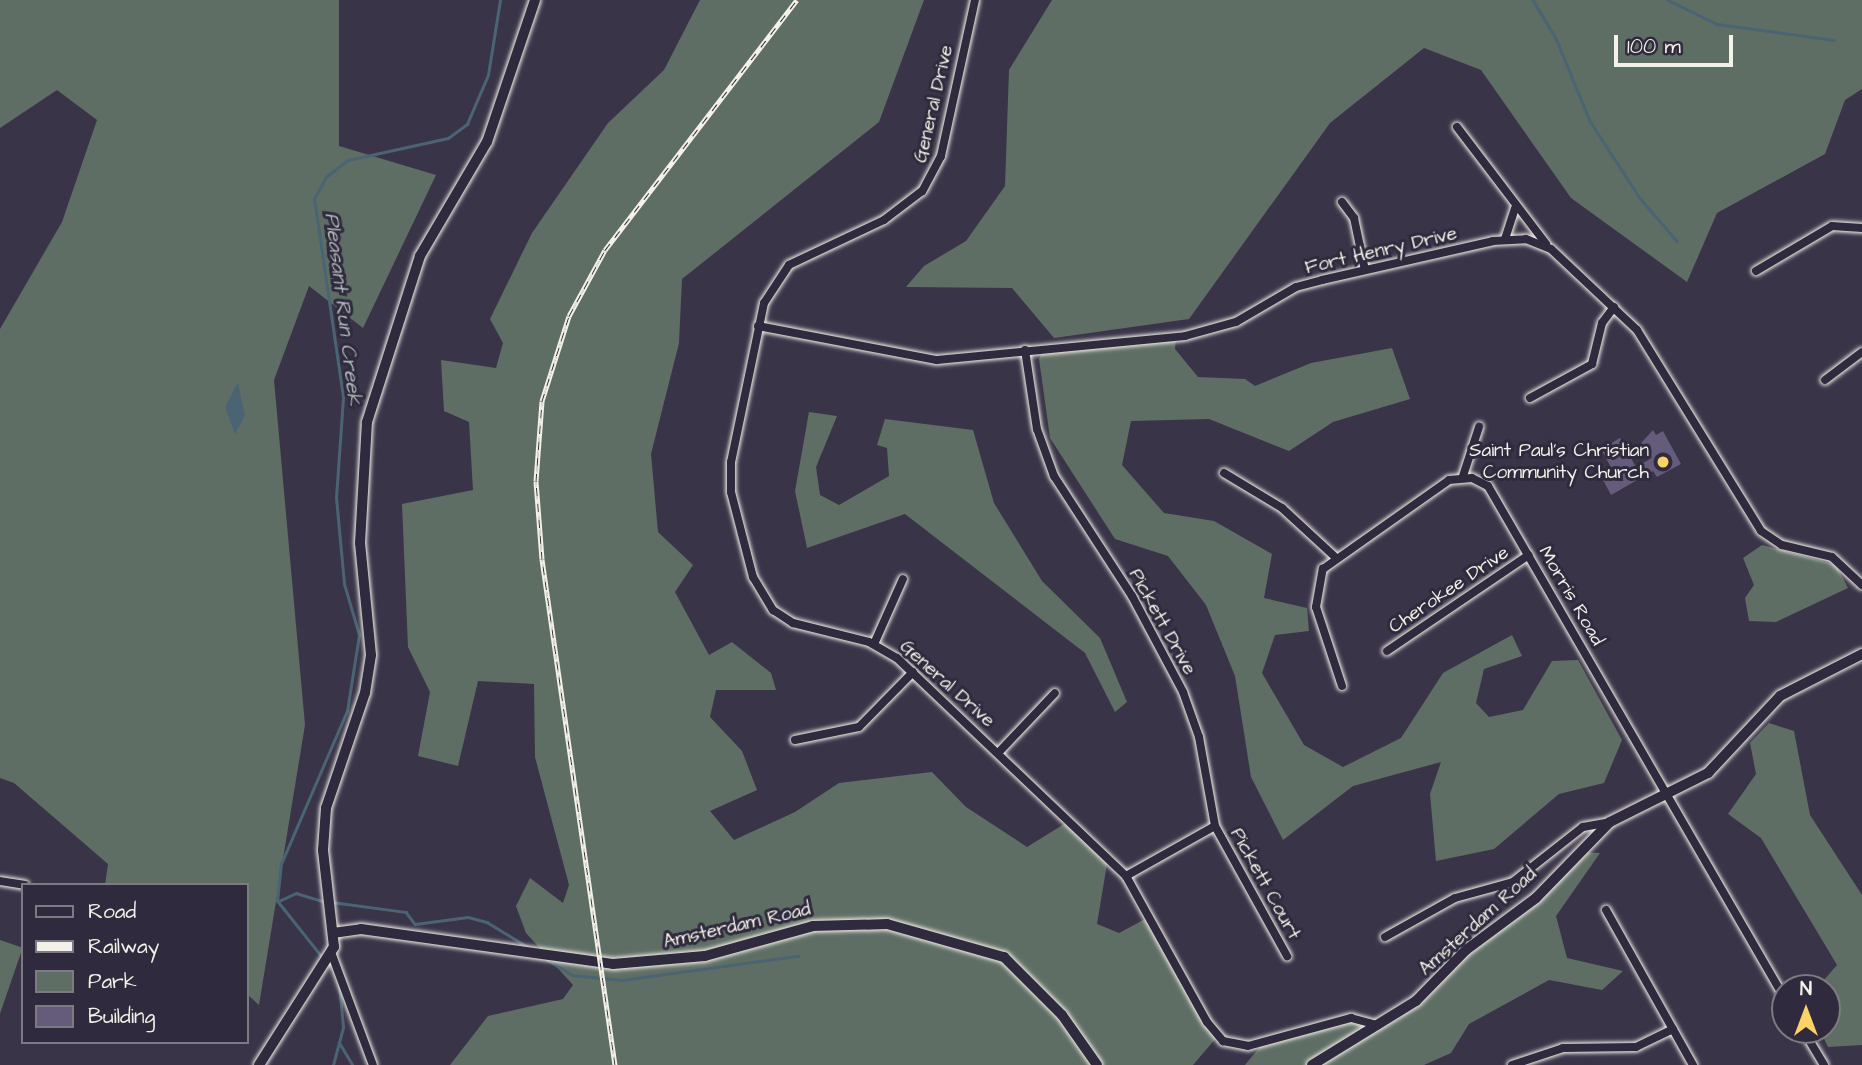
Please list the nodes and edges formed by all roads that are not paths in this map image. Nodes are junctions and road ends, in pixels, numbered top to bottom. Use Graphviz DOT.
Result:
graph roads {
  1 [pos="535,0"];
  2 [pos="975,0"];
  3 [pos="1457,127"];
  4 [pos="1342,202"];
  5 [pos="1515,208"];
  6 [pos="1862,228"];
  7 [pos="1505,239"];
  8 [pos="1551,249"];
  9 [pos="1365,270"];
  10 [pos="1756,271"];
  11 [pos="1614,307"];
  12 [pos="758,326"];
  13 [pos="1025,350"];
  14 [pos="1862,352"];
  15 [pos="1825,380"];
  16 [pos="1530,398"];
  17 [pos="1479,427"];
  18 [pos="1224,473"];
  19 [pos="1463,476"];
  20 [pos="1529,555"];
  21 [pos="1334,556"];
  22 [pos="903,579"];
  23 [pos="1862,585"];
  24 [pos="874,644"];
  25 [pos="1387,651"];
  26 [pos="1862,654"];
  27 [pos="913,672"];
  28 [pos="1342,686"];
  29 [pos="1055,693"];
  30 [pos="795,740"];
  31 [pos="999,752"];
  32 [pos="1667,794"];
  33 [pos="1610,822"];
  34 [pos="1215,826"];
  35 [pos="1126,876"];
  36 [pos="0,881"];
  37 [pos="21,884"];
  38 [pos="1606,911"];
  39 [pos="333,933"];
  40 [pos="1385,937"];
  41 [pos="1287,956"];
  42 [pos="331,957"];
  43 [pos="1771,975"];
  44 [pos="1378,1025"];
  45 [pos="1673,1029"];
  46 [pos="1811,1044"];
  47 [pos="259,1065"];
  48 [pos="373,1065"];
  49 [pos="1097,1065"];
  50 [pos="1312,1065"];
  51 [pos="1512,1065"];
  52 [pos="1693,1065"];
  53 [pos="1824,1065"];
  1 -- 39 [label="street"];
  2 -- 12 [label="street, General Drive"];
  3 -- 5 [label="street"];
  4 -- 9 [label="street"];
  5 -- 7 [label="street"];
  5 -- 8 [label="street"];
  6 -- 10 [label="street"];
  7 -- 8 [label="street, Fort Henry Drive"];
  7 -- 9 [label="street, Fort Henry Drive"];
  8 -- 11 [label="street"];
  9 -- 13 [label="street, Fort Henry Drive"];
  11 -- 16 [label="street"];
  11 -- 23 [label="street"];
  12 -- 13 [label="street, Fort Henry Drive"];
  12 -- 24 [label="street, General Drive"];
  13 -- 34 [label="street, Pickett Drive"];
  14 -- 15 [label="street"];
  17 -- 19 [label="street"];
  18 -- 21 [label="street"];
  19 -- 20 [label="street, Morris Road"];
  19 -- 21 [label="street"];
  20 -- 25 [label="street, Cherokee Drive"];
  20 -- 32 [label="street, Morris Road"];
  21 -- 28 [label="street"];
  22 -- 24 [label="street"];
  24 -- 27 [label="street, General Drive"];
  26 -- 32 [label="street, Amsterdam Road"];
  27 -- 30 [label="street"];
  27 -- 31 [label="street, General Drive"];
  29 -- 31 [label="street"];
  31 -- 35 [label="street, General Drive"];
  32 -- 33 [label="street, Amsterdam Road"];
  32 -- 43 [label="street, Morris Road"];
  33 -- 40 [label="street"];
  33 -- 44 [label="street, Amsterdam Road"];
  34 -- 35 [label="street"];
  34 -- 41 [label="street, Pickett Court"];
  35 -- 44 [label="street, General Drive"];
  36 -- 37 [label="street"];
  38 -- 45 [label="street"];
  39 -- 42 [label="street"];
  39 -- 49 [label="street, Amsterdam Road"];
  42 -- 47 [label="street"];
  42 -- 48 [label="street"];
  44 -- 50 [label="street, Amsterdam Road"];
  45 -- 51 [label="street"];
  45 -- 52 [label="street"];
  46 -- 53 [label="street"];
}
